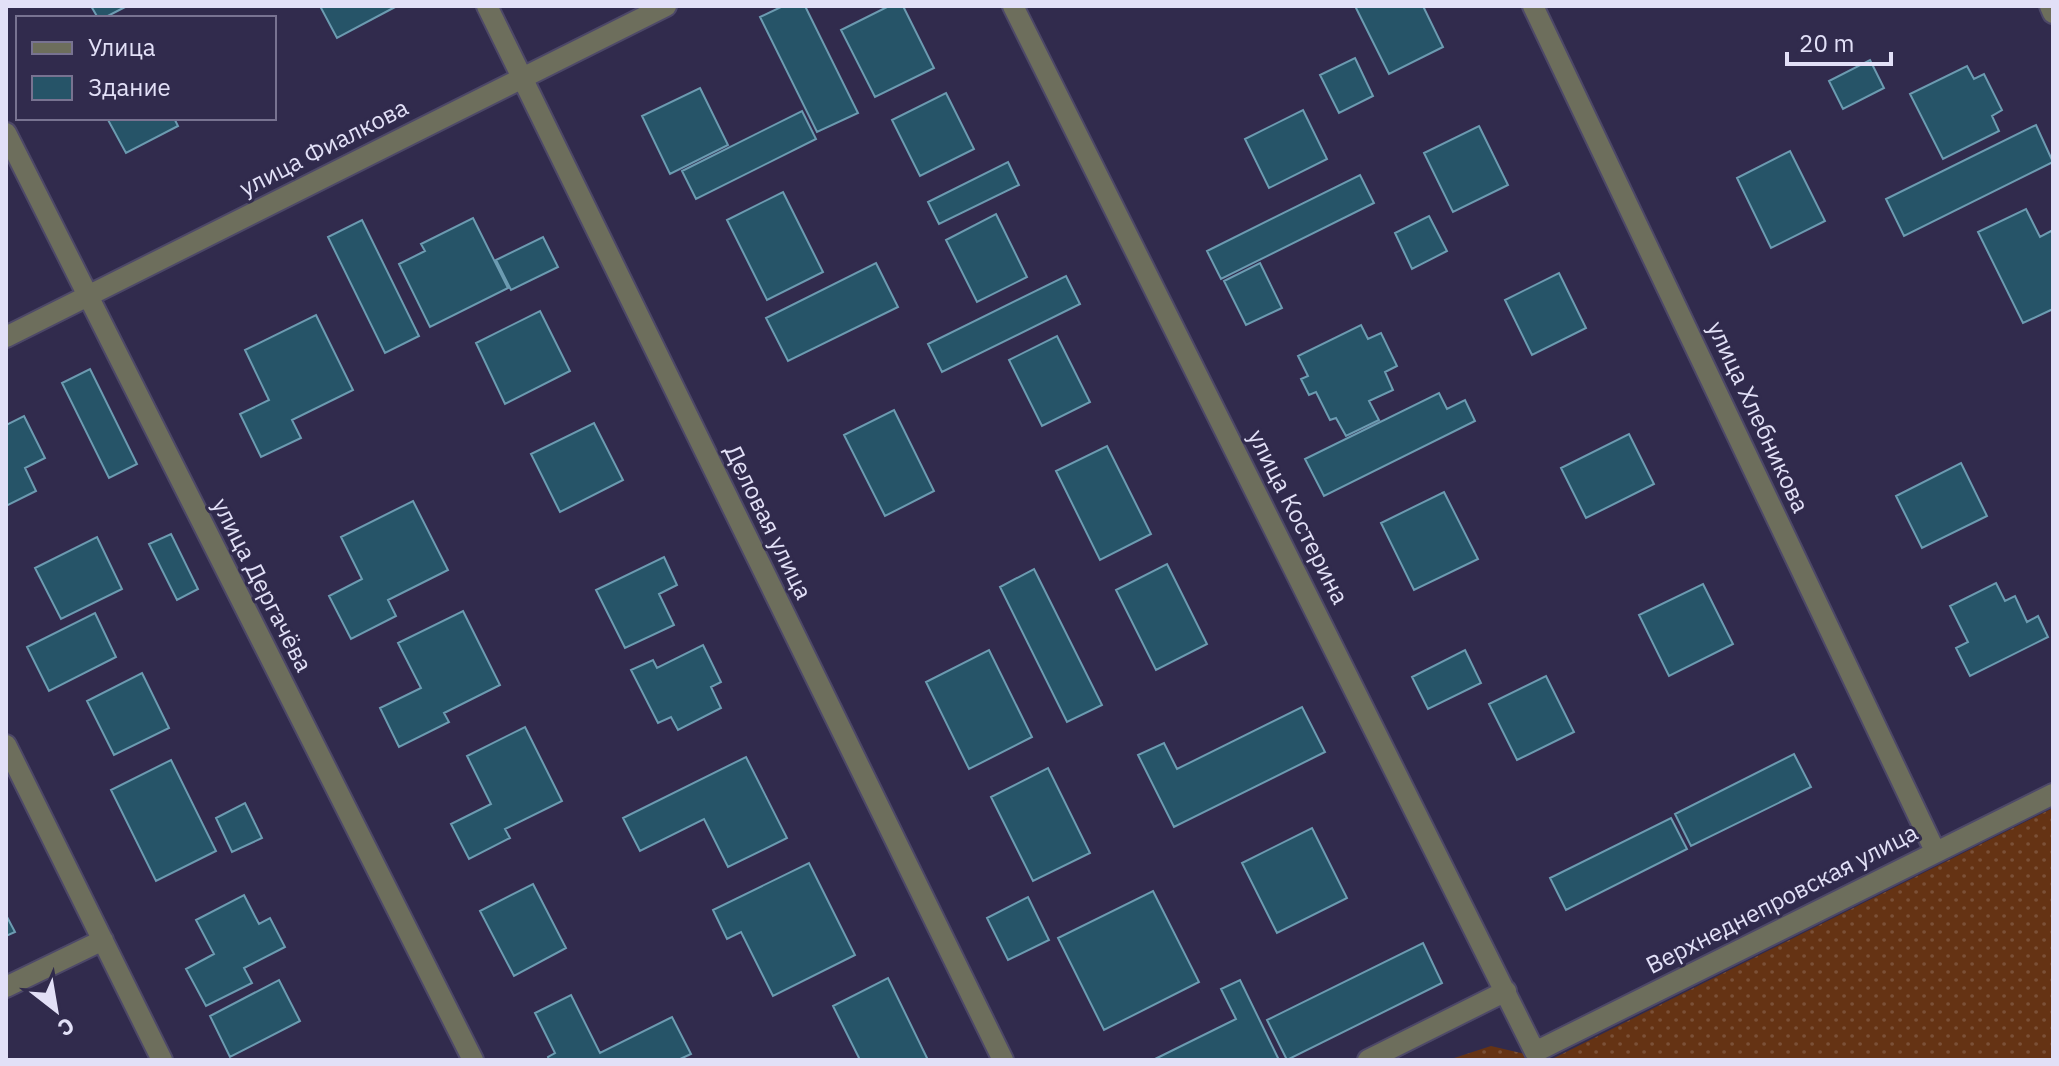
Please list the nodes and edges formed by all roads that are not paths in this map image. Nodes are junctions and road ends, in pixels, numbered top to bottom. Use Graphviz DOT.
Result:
graph roads {
  1 [pos="487,6"];
  2 [pos="666,6"];
  3 [pos="1013,6"];
  4 [pos="1533,6"];
  5 [pos="2050,6"];
  6 [pos="2053,13"];
  7 [pos="523,79"];
  8 [pos="6,133"];
  9 [pos="87,298"];
  10 [pos="6,337"];
  11 [pos="6,745"];
  12 [pos="2053,794"];
  13 [pos="1935,851"];
  14 [pos="103,940"];
  15 [pos="6,987"];
  16 [pos="1506,991"];
  17 [pos="1535,1052"];
  18 [pos="162,1060"];
  19 [pos="473,1060"];
  20 [pos="1003,1060"];
  21 [pos="1368,1060"];
  1 -- 7 [label="street, Деловая улица"];
  2 -- 7 [label="street, улица Фиалкова"];
  3 -- 16 [label="street, улица Костерина"];
  4 -- 13 [label="street, улица Хлебникова"];
  5 -- 6 [label="street"];
  7 -- 9 [label="street, улица Фиалкова"];
  7 -- 20 [label="street, Деловая улица"];
  8 -- 9 [label="street, улица Дергачёва"];
  9 -- 10 [label="street, улица Фиалкова"];
  9 -- 19 [label="street, улица Дергачёва"];
  11 -- 14 [label="street"];
  12 -- 13 [label="street, Верхнеднепровская улица"];
  13 -- 17 [label="street, Верхнеднепровская улица"];
  14 -- 15 [label="street"];
  14 -- 18 [label="street"];
  16 -- 17 [label="street, улица Костерина"];
  16 -- 21 [label="street"];
}
